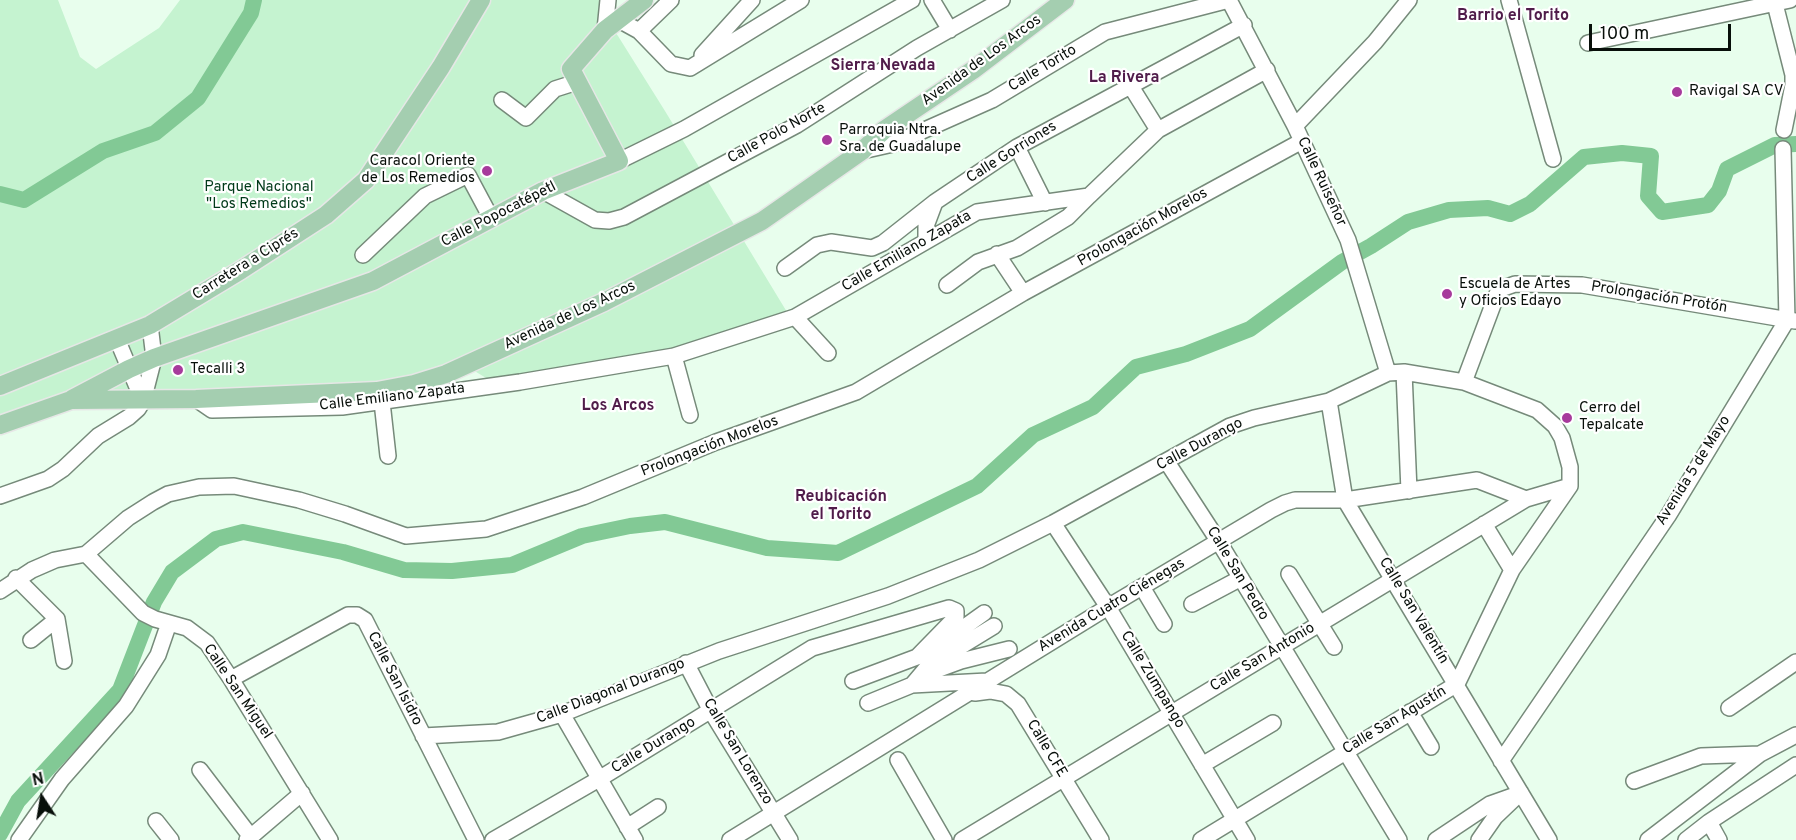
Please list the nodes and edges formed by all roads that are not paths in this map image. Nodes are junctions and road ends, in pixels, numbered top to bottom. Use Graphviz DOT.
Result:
graph roads {
  1 [pos="482,0"];
  2 [pos="608,0"];
  3 [pos="644,0"];
  4 [pos="672,0"];
  5 [pos="752,0"];
  6 [pos="801,0"];
  7 [pos="912,0"];
  8 [pos="932,0"];
  9 [pos="1002,0"];
  10 [pos="1065,0"];
  11 [pos="1229,0"];
  12 [pos="1408,0"];
  13 [pos="1509,0"];
  14 [pos="1774,1"];
  15 [pos="1793,1"];
  16 [pos="612,25"];
  17 [pos="1244,25"];
  18 [pos="950,30"];
  19 [pos="639,31"];
  20 [pos="1588,43"];
  21 [pos="690,68"];
  22 [pos="1267,70"];
  23 [pos="574,75"];
  24 [pos="1130,84"];
  25 [pos="502,100"];
  26 [pos="1788,125"];
  27 [pos="1295,126"];
  28 [pos="1158,130"];
  29 [pos="1302,141"];
  30 [pos="1017,147"];
  31 [pos="1783,149"];
  32 [pos="862,151"];
  33 [pos="1552,159"];
  34 [pos="619,161"];
  35 [pos="543,191"];
  36 [pos="1089,196"];
  37 [pos="935,202"];
  38 [pos="1045,203"];
  39 [pos="491,218"];
  40 [pos="926,241"];
  41 [pos="997,254"];
  42 [pos="363,255"];
  43 [pos="785,268"];
  44 [pos="947,285"];
  45 [pos="1023,293"];
  46 [pos="795,317"];
  47 [pos="1792,320"];
  48 [pos="150,325"];
  49 [pos="117,339"];
  50 [pos="828,353"];
  51 [pos="675,357"];
  52 [pos="154,358"];
  53 [pos="129,369"];
  54 [pos="1404,372"];
  55 [pos="0,373"];
  56 [pos="1388,373"];
  57 [pos="20,378"];
  58 [pos="520,382"];
  59 [pos="1464,382"];
  60 [pos="414,384"];
  61 [pos="0,386"];
  62 [pos="196,399"];
  63 [pos="71,400"];
  64 [pos="143,401"];
  65 [pos="1329,401"];
  66 [pos="382,402"];
  67 [pos="690,415"];
  68 [pos="0,425"];
  69 [pos="388,456"];
  70 [pos="1167,462"];
  71 [pos="1570,486"];
  72 [pos="1409,491"];
  73 [pos="0,496"];
  74 [pos="1526,499"];
  75 [pos="1345,500"];
  76 [pos="1053,523"];
  77 [pos="1484,524"];
  78 [pos="1219,542"];
  79 [pos="87,554"];
  80 [pos="1512,570"];
  81 [pos="1289,574"];
  82 [pos="16,578"];
  83 [pos="1241,578"];
  84 [pos="1393,579"];
  85 [pos="1142,587"];
  86 [pos="0,591"];
  87 [pos="1192,604"];
  88 [pos="1108,607"];
  89 [pos="984,613"];
  90 [pos="156,618"];
  91 [pos="57,619"];
  92 [pos="1164,624"];
  93 [pos="1319,624"];
  94 [pos="796,628"];
  95 [pos="31,640"];
  96 [pos="1334,647"];
  97 [pos="812,648"];
  98 [pos="1282,648"];
  99 [pos="1009,649"];
  100 [pos="64,660"];
  101 [pos="961,661"];
  102 [pos="1796,662"];
  103 [pos="686,663"];
  104 [pos="919,676"];
  105 [pos="231,679"];
  106 [pos="853,681"];
  107 [pos="989,681"];
  108 [pos="1457,684"];
  109 [pos="969,694"];
  110 [pos="868,703"];
  111 [pos="1730,708"];
  112 [pos="711,711"];
  113 [pos="1410,712"];
  114 [pos="1171,713"];
  115 [pos="562,714"];
  116 [pos="1273,723"];
  117 [pos="423,735"];
  118 [pos="1796,735"];
  119 [pos="1431,747"];
  120 [pos="1346,751"];
  121 [pos="1760,754"];
  122 [pos="898,760"];
  123 [pos="1501,760"];
  124 [pos="1202,765"];
  125 [pos="1796,765"];
  126 [pos="200,770"];
  127 [pos="1062,778"];
  128 [pos="599,779"];
  129 [pos="1634,781"];
  130 [pos="302,793"];
  131 [pos="1521,793"];
  132 [pos="658,807"];
  133 [pos="773,814"];
  134 [pos="1234,820"];
  135 [pos="156,821"];
  136 [pos="1709,822"];
  137 [pos="631,833"];
  138 [pos="249,838"];
  139 [pos="19,840"];
  140 [pos="171,840"];
  141 [pos="330,840"];
  142 [pos="476,840"];
  143 [pos="493,840"];
  144 [pos="730,840"];
  145 [pos="789,840"];
  146 [pos="944,840"];
  147 [pos="962,840"];
  148 [pos="1101,840"];
  149 [pos="1201,840"];
  150 [pos="1247,840"];
  151 [pos="1399,840"];
  152 [pos="1436,840"];
  153 [pos="1479,840"];
  154 [pos="1549,840"];
  155 [pos="1648,840"];
  156 [pos="1686,840"];
  157 [pos="1719,840"];
  1 -- 48 [label="main road, Carretera a Ciprés"];
  2 -- 16 [label="street"];
  3 -- 16 [label="main road"];
  4 -- 19 [label="street"];
  5 -- 21 [label="street"];
  6 -- 21 [label="street"];
  7 -- 34 [label="street, Calle Popocatépetl"];
  8 -- 18 [label="street"];
  9 -- 18 [label="street, Calle Polo Norte"];
  10 -- 32 [label="main road, Avenida de Los Arcos"];
  11 -- 17 [label="street, Calle Ruiseñor"];
  11 -- 32 [label="street, Calle Torito"];
  12 -- 27 [label="street"];
  13 -- 33 [label="street"];
  14 -- 15 [label="street"];
  14 -- 20 [label="street"];
  14 -- 26 [label="street"];
  16 -- 19 [label="street"];
  16 -- 23 [label="main road"];
  17 -- 22 [label="street, Calle Ruiseñor"];
  17 -- 24 [label="street, Calle Gorriones"];
  18 -- 35 [label="street, Calle Polo Norte"];
  19 -- 21 [label="street"];
  22 -- 27 [label="street, Calle Ruiseñor"];
  22 -- 28 [label="street"];
  23 -- 25 [label="street"];
  23 -- 34 [label="main road"];
  24 -- 28 [label="street"];
  24 -- 30 [label="street, Calle Gorriones"];
  27 -- 29 [label="street, Calle Ruiseñor"];
  28 -- 36 [label="street"];
  29 -- 45 [label="street, Prolongación Morelos"];
  29 -- 56 [label="street, Calle Ruiseñor"];
  30 -- 37 [label="street, Calle Gorriones"];
  30 -- 38 [label="street"];
  31 -- 47 [label="street"];
  32 -- 60 [label="main road, Avenida de Los Arcos"];
  34 -- 35 [label="main road, Calle Popocatépetl"];
  35 -- 39 [label="main road, Calle Popocatépetl"];
  36 -- 38 [label="street, Calle Emiliano Zapata"];
  36 -- 41 [label="street"];
  37 -- 40 [label="street"];
  37 -- 43 [label="street, Calle Gorriones"];
  38 -- 40 [label="street, Calle Emiliano Zapata"];
  39 -- 42 [label="street"];
  39 -- 52 [label="main road, Calle Popocatépetl"];
  40 -- 46 [label="street, Calle Emiliano Zapata"];
  41 -- 44 [label="street"];
  41 -- 45 [label="street"];
  45 -- 79 [label="street, Prolongación Morelos"];
  46 -- 50 [label="street"];
  46 -- 51 [label="street, Calle Emiliano Zapata"];
  47 -- 59 [label="street, Prolongación Protón"];
  47 -- 123 [label="street, Avenida 5 de Mayo"];
  48 -- 49 [label="main road, Carretera a Ciprés"];
  48 -- 52 [label="street"];
  49 -- 53 [label="street"];
  49 -- 57 [label="main road, Carretera a Ciprés"];
  51 -- 58 [label="street, Calle Emiliano Zapata"];
  51 -- 67 [label="street"];
  52 -- 53 [label="main road, Calle Popocatépetl"];
  52 -- 64 [label="street"];
  53 -- 63 [label="main road, Calle Popocatépetl"];
  53 -- 64 [label="street"];
  54 -- 56 [label="street, Calle Durango"];
  54 -- 59 [label="street, Calle Durango"];
  54 -- 72 [label="street"];
  55 -- 57 [label="main road"];
  56 -- 65 [label="street, Calle Durango"];
  57 -- 61 [label="main road"];
  58 -- 60 [label="street, Calle Emiliano Zapata"];
  58 -- 66 [label="street, Calle Emiliano Zapata"];
  59 -- 71 [label="street, Calle Durango"];
  60 -- 62 [label="main road, Avenida de Los Arcos"];
  62 -- 64 [label="main road, Avenida de Los Arcos"];
  62 -- 66 [label="street, Calle Emiliano Zapata"];
  63 -- 64 [label="main road, Avenida de Los Arcos"];
  63 -- 68 [label="main road, Avenida de Los Arcos"];
  64 -- 73 [label="street"];
  65 -- 70 [label="street, Calle Durango"];
  65 -- 75 [label="street, Calle San Valentín"];
  66 -- 69 [label="street"];
  70 -- 76 [label="street, Calle Durango"];
  70 -- 78 [label="street, Calle San Pedro"];
  71 -- 74 [label="street, Calle San Antonio"];
  71 -- 80 [label="street, Calle San Agustín"];
  72 -- 74 [label="street, Avenida Cuatro Ciénegas"];
  72 -- 75 [label="street, Avenida Cuatro Ciénegas"];
  74 -- 77 [label="street, Calle San Antonio"];
  75 -- 78 [label="street, Avenida Cuatro Ciénegas"];
  75 -- 84 [label="street, Calle San Valentín"];
  76 -- 88 [label="street, Calle Zumpango"];
  76 -- 94 [label="street, Calle Durango"];
  77 -- 80 [label="street"];
  77 -- 84 [label="street, Calle San Antonio"];
  78 -- 83 [label="street, Calle San Pedro"];
  78 -- 85 [label="street, Avenida Cuatro Ciénegas"];
  79 -- 82 [label="street"];
  79 -- 90 [label="street, Calle San Miguel"];
  80 -- 108 [label="street, Calle San Agustín"];
  81 -- 93 [label="street"];
  82 -- 86 [label="street"];
  82 -- 91 [label="street"];
  83 -- 87 [label="street"];
  83 -- 98 [label="street, Calle San Pedro"];
  84 -- 93 [label="street, Calle San Antonio"];
  84 -- 108 [label="street, Calle San Valentín"];
  85 -- 88 [label="street, Avenida Cuatro Ciénegas"];
  85 -- 92 [label="street"];
  88 -- 107 [label="street, Avenida Cuatro Ciénegas"];
  88 -- 114 [label="street, Calle Zumpango"];
  89 -- 104 [label="street"];
  90 -- 105 [label="street, Calle San Miguel"];
  90 -- 139 [label="street"];
  91 -- 95 [label="street"];
  91 -- 100 [label="street"];
  93 -- 96 [label="street"];
  93 -- 98 [label="street, Calle San Antonio"];
  94 -- 97 [label="street"];
  94 -- 103 [label="street, Calle Diagonal Durango"];
  97 -- 106 [label="street, Calle Durango"];
  97 -- 112 [label="street, Calle Durango"];
  98 -- 114 [label="street, Calle San Antonio"];
  98 -- 120 [label="street, Calle San Pedro"];
  99 -- 101 [label="street"];
  101 -- 104 [label="street"];
  101 -- 104 [label="street"];
  102 -- 111 [label="street"];
  103 -- 112 [label="street, Calle San Lorenzo"];
  103 -- 115 [label="street, Calle Diagonal Durango"];
  104 -- 107 [label="street"];
  104 -- 110 [label="street"];
  105 -- 117 [label="street, Calle San Isidro"];
  105 -- 130 [label="street, Calle San Miguel"];
  107 -- 109 [label="street, Avenida Cuatro Ciénegas"];
  108 -- 113 [label="street, Calle San Agustín"];
  108 -- 123 [label="street, Calle San Valentín"];
  109 -- 127 [label="street, Calle CFE"];
  109 -- 133 [label="street, Avenida Cuatro Ciénegas"];
  112 -- 128 [label="street, Calle Durango"];
  112 -- 133 [label="street, Calle San Lorenzo"];
  113 -- 119 [label="street"];
  113 -- 120 [label="street, Calle San Agustín"];
  114 -- 124 [label="street, Calle Zumpango"];
  114 -- 127 [label="street, Calle San Antonio"];
  115 -- 117 [label="street, Calle Diagonal Durango"];
  115 -- 128 [label="street"];
  116 -- 124 [label="street"];
  117 -- 142 [label="street, Calle San Isidro"];
  118 -- 121 [label="street"];
  120 -- 134 [label="street, Calle San Agustín"];
  120 -- 151 [label="street, Calle San Pedro"];
  121 -- 129 [label="street"];
  121 -- 155 [label="street"];
  122 -- 146 [label="street"];
  123 -- 131 [label="street, Calle San Valentín"];
  124 -- 134 [label="street, Calle Zumpango"];
  125 -- 136 [label="street"];
  126 -- 138 [label="street"];
  127 -- 147 [label="street, Calle San Antonio"];
  127 -- 148 [label="street, Calle CFE"];
  128 -- 137 [label="street"];
  128 -- 143 [label="street, Calle Durango"];
  130 -- 138 [label="street"];
  130 -- 141 [label="street, Calle San Miguel"];
  131 -- 152 [label="street"];
  131 -- 153 [label="street"];
  131 -- 154 [label="street, Calle San Valentín"];
  132 -- 137 [label="street"];
  133 -- 144 [label="street, Avenida Cuatro Ciénegas"];
  133 -- 145 [label="street, Calle San Lorenzo"];
  134 -- 149 [label="street, Calle San Agustín"];
  134 -- 150 [label="street, Calle Zumpango"];
  135 -- 140 [label="street"];
  136 -- 156 [label="street"];
  136 -- 157 [label="street"];
}
